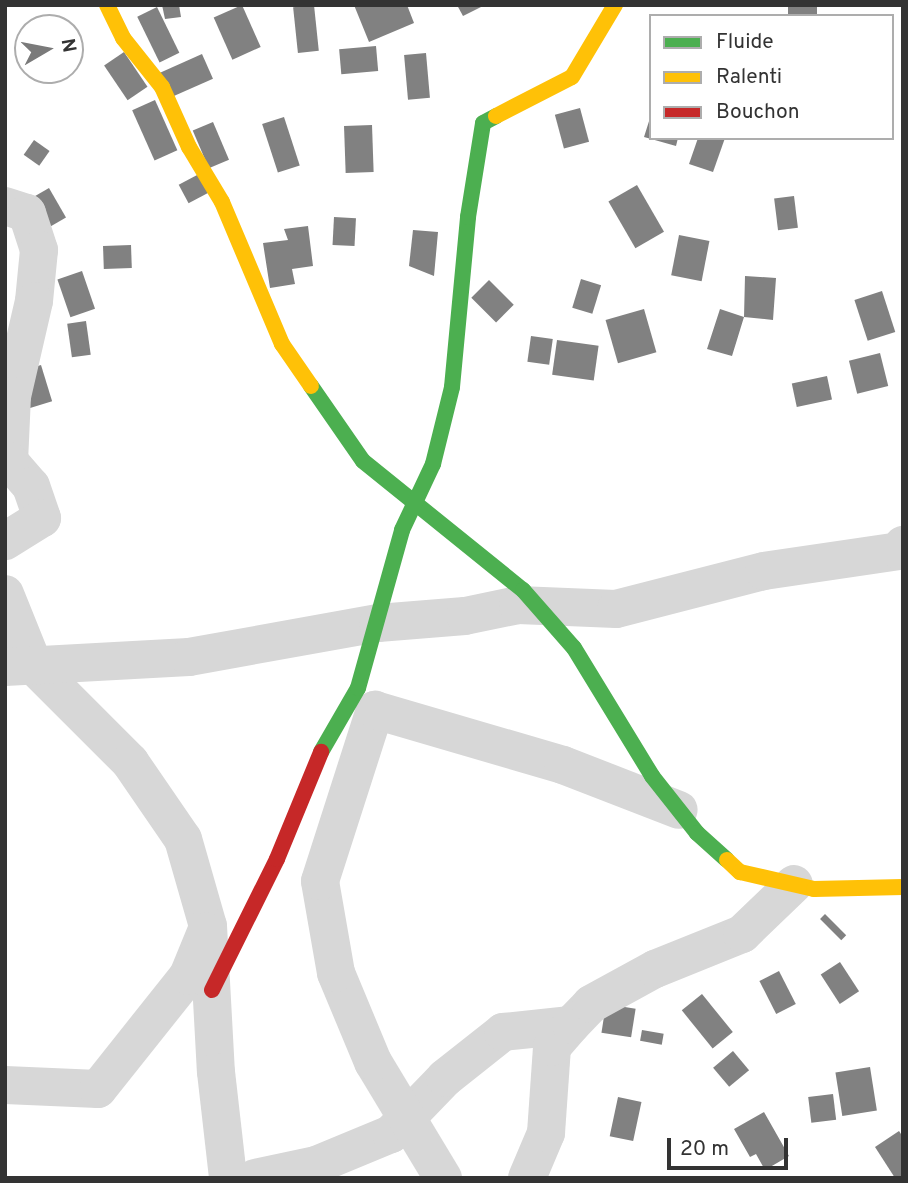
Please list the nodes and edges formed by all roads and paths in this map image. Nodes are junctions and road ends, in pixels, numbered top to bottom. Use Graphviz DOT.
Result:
graph roads {
  1 [pos="107,5"];
  2 [pos="615,5"];
  3 [pos="5,206"];
  4 [pos="415,502"];
  5 [pos="5,541"];
  6 [pos="903,545"];
  7 [pos="5,594"];
  8 [pos="538,606"];
  9 [pos="378,623"];
  10 [pos="19,666"];
  11 [pos="679,810"];
  12 [pos="794,884"];
  13 [pos="903,887"];
  14 [pos="208,926"];
  15 [pos="212,990"];
  16 [pos="570,1025"];
  17 [pos="5,1085"];
  18 [pos="406,1119"];
  19 [pos="228,1178"];
  20 [pos="255,1178"];
  21 [pos="443,1178"];
  22 [pos="527,1178"];
  1 -- 4 [label="street"];
  2 -- 4 [label="street"];
  3 -- 5 [label="street"];
  4 -- 8 [label="street"];
  4 -- 9 [label="street"];
  6 -- 8 [label="street"];
  7 -- 10 [label="street"];
  8 -- 9 [label="street"];
  8 -- 11 [label="street"];
  9 -- 10 [label="street"];
  9 -- 15 [label="street"];
  10 -- 14 [label="street"];
  11 -- 12 [label="street"];
  11 -- 18 [label="street"];
  12 -- 13 [label="street"];
  12 -- 16 [label="street"];
  14 -- 15 [label="street"];
  14 -- 17 [label="street"];
  15 -- 19 [label="street"];
  16 -- 18 [label="street"];
  16 -- 22 [label="street"];
  18 -- 20 [label="street"];
  18 -- 21 [label="street"];
}
